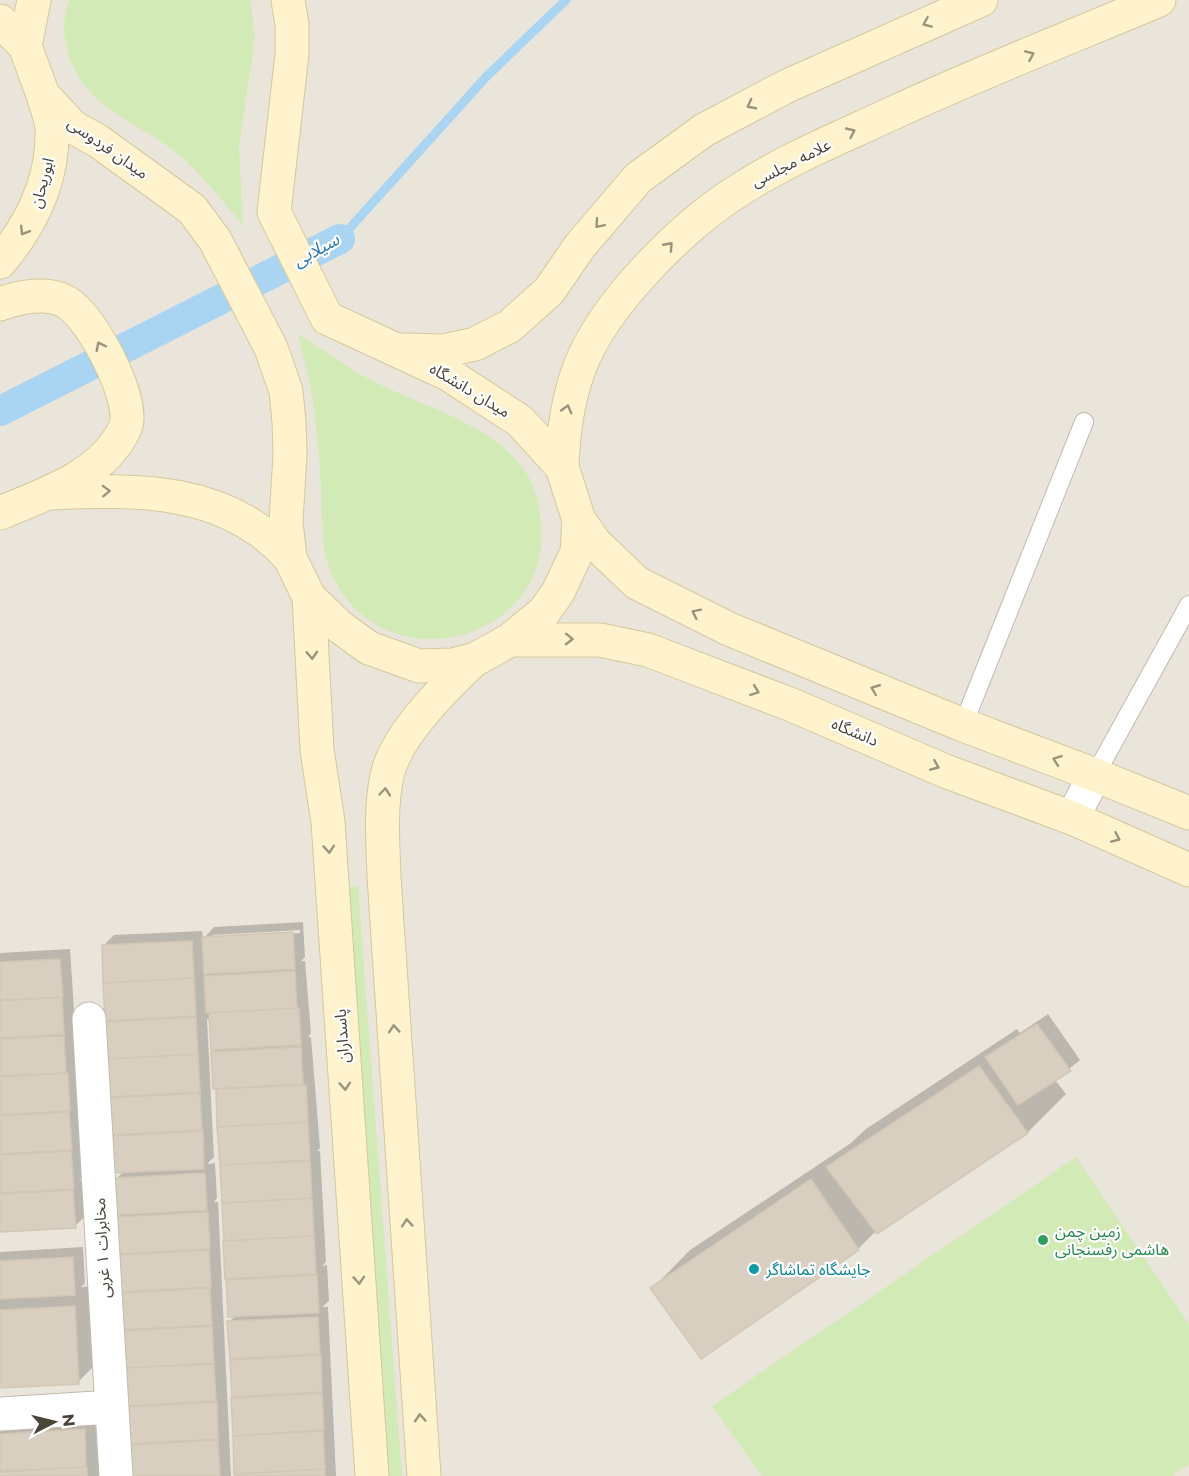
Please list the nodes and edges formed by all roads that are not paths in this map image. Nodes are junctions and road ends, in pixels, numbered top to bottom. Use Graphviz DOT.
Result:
graph roads {
  1 [pos="34,0"];
  2 [pos="981,0"];
  3 [pos="1159,0"];
  4 [pos="293,8"];
  5 [pos="0,21"];
  6 [pos="26,46"];
  7 [pos="44,95"];
  8 [pos="0,262"];
  9 [pos="0,304"];
  10 [pos="271,348"];
  11 [pos="398,350"];
  12 [pos="1084,422"];
  13 [pos="562,467"];
  14 [pos="48,493"];
  15 [pos="0,513"];
  16 [pos="579,520"];
  17 [pos="290,558"];
  18 [pos="309,597"];
  19 [pos="1189,605"];
  20 [pos="510,640"];
  21 [pos="476,658"];
  22 [pos="963,725"];
  23 [pos="1095,775"];
  24 [pos="1189,813"];
  25 [pos="1072,818"];
  26 [pos="1189,870"];
  27 [pos="88,1020"];
  28 [pos="112,1407"];
  29 [pos="0,1414"];
  30 [pos="116,1476"];
  31 [pos="372,1476"];
  32 [pos="424,1476"];
  1 -- 6 [label="main road"];
  2 -- 11 [label="main road, one-way"];
  13 -- 3 [label="main road, علامه مجلسی, one-way"];
  4 -- 11 [label="main road, میدان دانشگاه"];
  5 -- 6 [label="main road"];
  6 -- 7 [label="main road, میدان فردوسی"];
  7 -- 8 [label="main road, ابوریحان, one-way"];
  7 -- 10 [label="main road, میدان فردوسی"];
  14 -- 9 [label="main road, one-way"];
  10 -- 17 [label="main road, میدان دانشگاه"];
  11 -- 13 [label="main road, میدان دانشگاه"];
  12 -- 22 [label="lane"];
  13 -- 16 [label="main road, میدان دانشگاه"];
  14 -- 15 [label="main road"];
  14 -- 17 [label="main road, one-way"];
  16 -- 20 [label="main road, میدان دانشگاه"];
  22 -- 16 [label="main road, one-way"];
  17 -- 18 [label="main road, میدان دانشگاه"];
  18 -- 21 [label="main road, میدان دانشگاه"];
  18 -- 31 [label="main road, پاسداران, one-way"];
  19 -- 23 [label="lane"];
  20 -- 21 [label="main road, میدان دانشگاه"];
  20 -- 25 [label="main road, دانشگاه, one-way"];
  32 -- 21 [label="main road, one-way"];
  23 -- 22 [label="main road, one-way"];
  23 -- 24 [label="main road"];
  23 -- 25 [label="street"];
  25 -- 26 [label="main road, دانشگاه, one-way"];
  27 -- 28 [label="street, مخابرات ۱ غربی"];
  28 -- 29 [label="street"];
  28 -- 30 [label="street, مخابرات ۱ غربی"];
}
